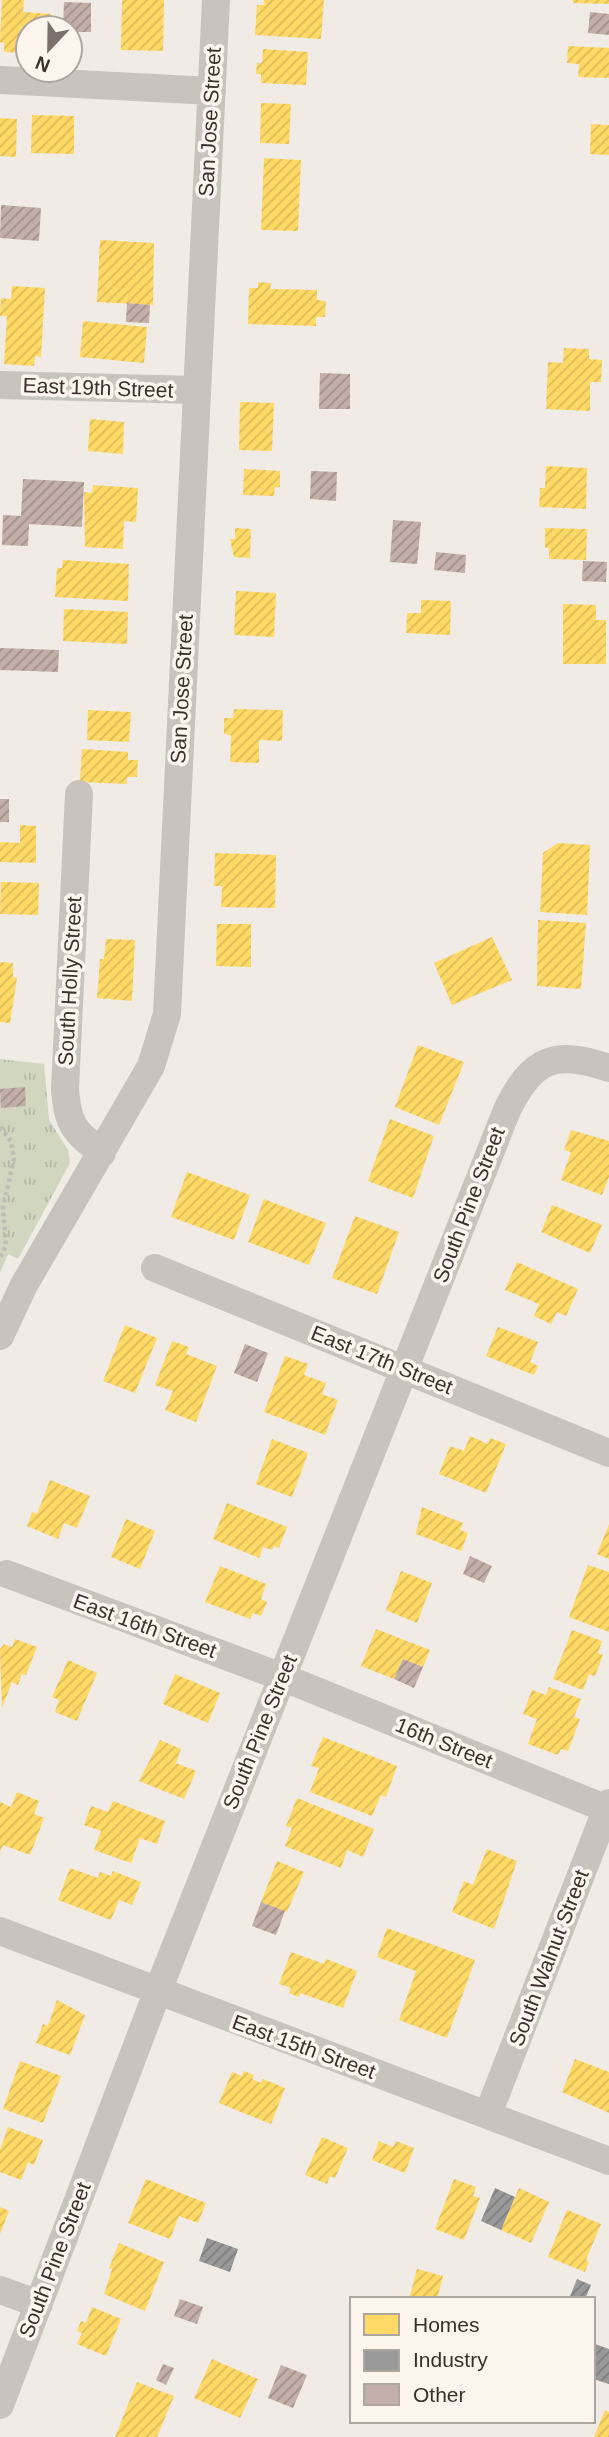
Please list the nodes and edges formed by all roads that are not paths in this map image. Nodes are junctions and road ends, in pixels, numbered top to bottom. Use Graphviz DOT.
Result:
graph roads {
  1 [pos="216,0"];
  2 [pos="0,80"];
  3 [pos="212,91"];
  4 [pos="0,385"];
  5 [pos="196,390"];
  6 [pos="79,794"];
  7 [pos="609,1069"];
  8 [pos="102,1153"];
  9 [pos="155,1268"];
  10 [pos="0,1336"];
  11 [pos="405,1369"];
  12 [pos="609,1453"];
  13 [pos="7,1574"];
  14 [pos="282,1677"];
  15 [pos="608,1806"];
  16 [pos="0,1931"];
  17 [pos="157,1993"];
  18 [pos="488,2114"];
  19 [pos="609,2161"];
  20 [pos="0,2290"];
  21 [pos="39,2304"];
  22 [pos="0,2405"];
  1 -- 3 [label="street, San Jose Street"];
  2 -- 3 [label="street"];
  3 -- 5 [label="street, San Jose Street"];
  4 -- 5 [label="street, East 19th Street"];
  5 -- 8 [label="street, San Jose Street"];
  6 -- 8 [label="street, South Holly Street"];
  7 -- 11 [label="street, South Pine Street"];
  8 -- 10 [label="street, San Jose Street"];
  9 -- 11 [label="street, East 17th Street"];
  11 -- 12 [label="street, East 17th Street"];
  11 -- 14 [label="street, South Pine Street"];
  13 -- 14 [label="street, East 16th Street"];
  14 -- 15 [label="street, 16th Street"];
  14 -- 17 [label="street, South Pine Street"];
  15 -- 18 [label="street, South Walnut Street"];
  16 -- 17 [label="street, East 15th Street"];
  17 -- 18 [label="street, East 15th Street"];
  17 -- 21 [label="street, South Pine Street"];
  18 -- 19 [label="street, East 15th Street"];
  20 -- 21 [label="street"];
  21 -- 22 [label="street, South Pine Street"];
}
